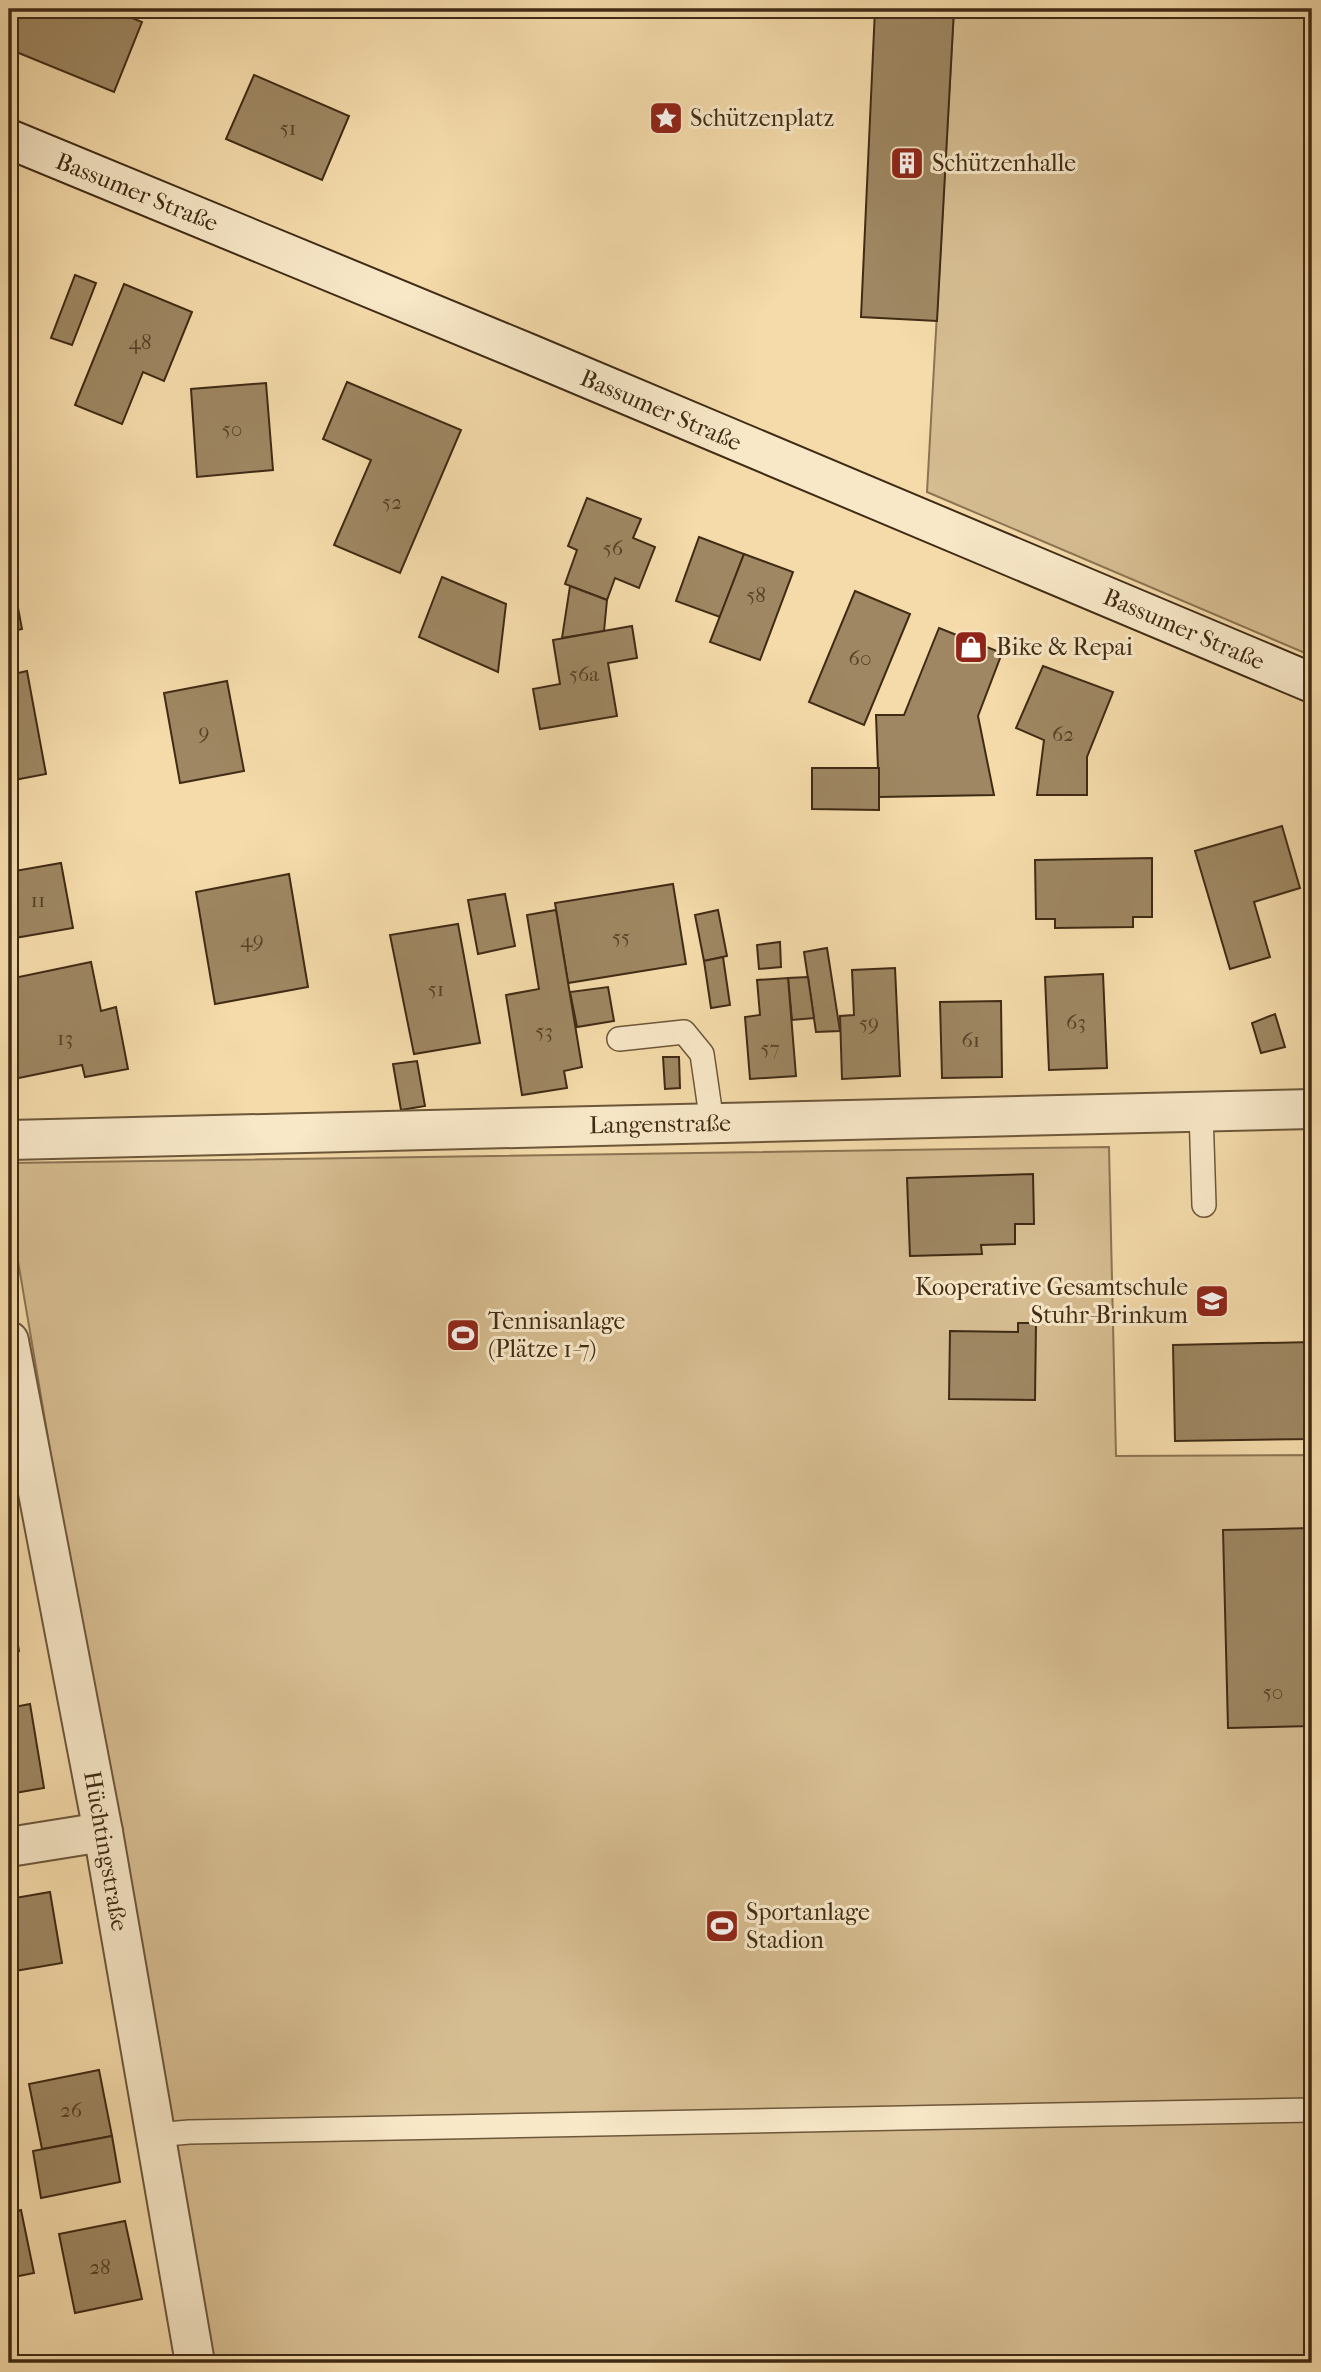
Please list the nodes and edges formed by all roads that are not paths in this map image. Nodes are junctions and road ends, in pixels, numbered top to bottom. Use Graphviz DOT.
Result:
graph roads {
  1 [pos="9,139"];
  2 [pos="1312,682"];
  3 [pos="619,1039"];
  4 [pos="1312,1109"];
  5 [pos="1201,1111"];
  6 [pos="712,1122"];
  7 [pos="9,1140"];
  8 [pos="1204,1205"];
  9 [pos="9,1341"];
  10 [pos="103,1832"];
  11 [pos="9,1847"];
  12 [pos="1312,2110"];
  13 [pos="156,2135"];
  14 [pos="195,2363"];
  1 -- 2 [label="street, Bassumer Straße"];
  3 -- 6 [label="lane"];
  4 -- 5 [label="street, Langenstraße"];
  5 -- 6 [label="street, Langenstraße"];
  5 -- 8 [label="lane"];
  6 -- 7 [label="street, Langenstraße"];
  9 -- 10 [label="street, Hüchtingstraße"];
  10 -- 11 [label="street"];
  10 -- 13 [label="street, Hüchtingstraße"];
  12 -- 13 [label="lane"];
  13 -- 14 [label="street, Hüchtingstraße"];
}
